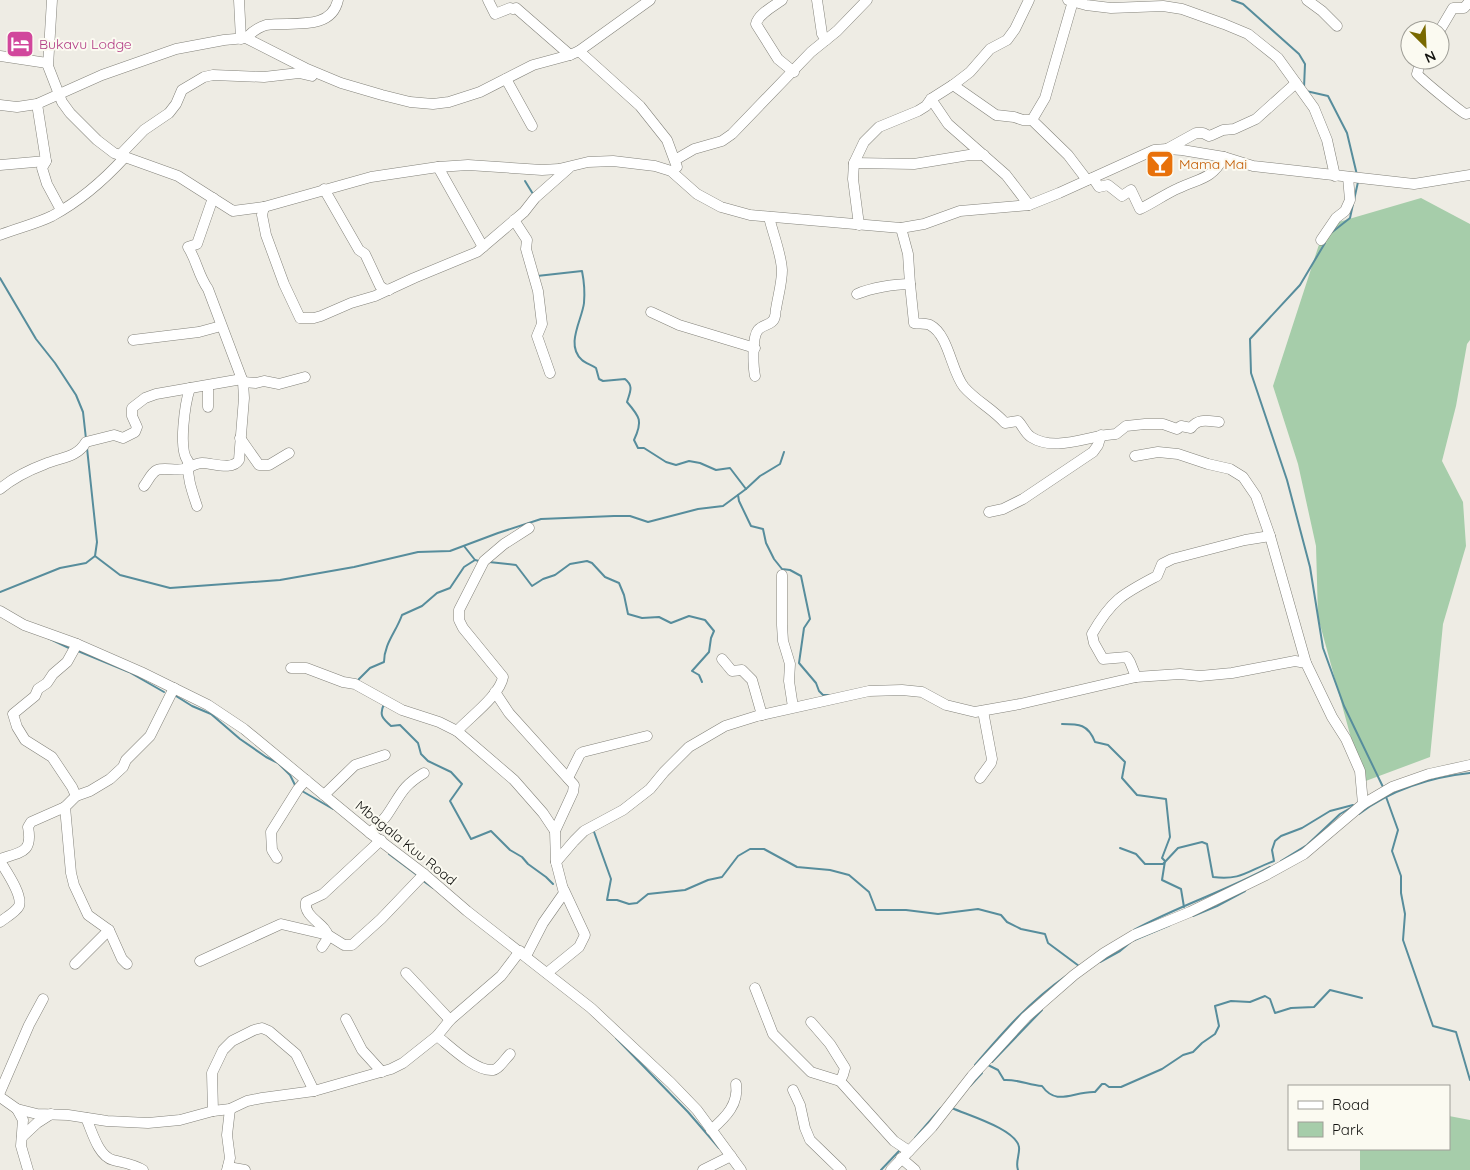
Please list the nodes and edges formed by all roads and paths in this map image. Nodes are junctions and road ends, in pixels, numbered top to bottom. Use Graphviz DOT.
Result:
graph roads {
  1 [pos="52,0"];
  2 [pos="239,0"];
  3 [pos="338,0"];
  4 [pos="488,0"];
  5 [pos="650,0"];
  6 [pos="782,0"];
  7 [pos="817,0"];
  8 [pos="867,0"];
  9 [pos="1029,0"];
  10 [pos="1307,0"];
  11 [pos="1070,1"];
  12 [pos="1470,1"];
  13 [pos="1445,20"];
  14 [pos="1337,26"];
  15 [pos="244,39"];
  16 [pos="826,40"];
  17 [pos="575,53"];
  18 [pos="0,56"];
  19 [pos="47,64"];
  20 [pos="1418,70"];
  21 [pos="794,72"];
  22 [pos="506,79"];
  23 [pos="334,81"];
  24 [pos="1296,83"];
  25 [pos="953,85"];
  26 [pos="59,93"];
  27 [pos="931,99"];
  28 [pos="37,104"];
  29 [pos="0,105"];
  30 [pos="1470,113"];
  31 [pos="1032,120"];
  32 [pos="532,126"];
  33 [pos="1167,149"];
  34 [pos="984,155"];
  35 [pos="123,156"];
  36 [pos="1224,157"];
  37 [pos="46,160"];
  38 [pos="675,160"];
  39 [pos="854,163"];
  40 [pos="0,165"];
  41 [pos="572,166"];
  42 [pos="438,167"];
  43 [pos="1470,175"];
  44 [pos="1335,176"];
  45 [pos="1355,178"];
  46 [pos="1090,179"];
  47 [pos="684,183"];
  48 [pos="324,189"];
  49 [pos="212,198"];
  50 [pos="1029,205"];
  51 [pos="264,207"];
  52 [pos="61,210"];
  53 [pos="769,217"];
  54 [pos="514,220"];
  55 [pos="859,225"];
  56 [pos="901,228"];
  57 [pos="0,235"];
  58 [pos="1321,240"];
  59 [pos="483,247"];
  60 [pos="910,284"];
  61 [pos="390,290"];
  62 [pos="857,294"];
  63 [pos="652,312"];
  64 [pos="221,326"];
  65 [pos="133,340"];
  66 [pos="755,348"];
  67 [pos="550,373"];
  68 [pos="755,376"];
  69 [pos="304,377"];
  70 [pos="242,381"];
  71 [pos="208,386"];
  72 [pos="190,388"];
  73 [pos="208,407"];
  74 [pos="1219,422"];
  75 [pos="1101,435"];
  76 [pos="240,438"];
  77 [pos="289,453"];
  78 [pos="1135,456"];
  79 [pos="188,467"];
  80 [pos="144,486"];
  81 [pos="0,489"];
  82 [pos="197,506"];
  83 [pos="989,512"];
  84 [pos="529,528"];
  85 [pos="1270,536"];
  86 [pos="782,575"];
  87 [pos="0,610"];
  88 [pos="77,644"];
  89 [pos="722,659"];
  90 [pos="1306,663"];
  91 [pos="291,668"];
  92 [pos="1136,677"];
  93 [pos="174,688"];
  94 [pos="495,692"];
  95 [pos="793,707"];
  96 [pos="983,711"];
  97 [pos="762,715"];
  98 [pos="457,731"];
  99 [pos="648,736"];
  100 [pos="385,755"];
  101 [pos="1470,765"];
  102 [pos="424,773"];
  103 [pos="568,778"];
  104 [pos="980,778"];
  105 [pos="306,780"];
  106 [pos="324,795"];
  107 [pos="76,796"];
  108 [pos="1362,804"];
  109 [pos="64,807"];
  110 [pos="555,831"];
  111 [pos="370,833"];
  112 [pos="381,840"];
  113 [pos="277,858"];
  114 [pos="0,860"];
  115 [pos="556,862"];
  116 [pos="424,874"];
  117 [pos="564,890"];
  118 [pos="0,922"];
  119 [pos="109,930"];
  120 [pos="328,935"];
  121 [pos="322,947"];
  122 [pos="523,954"];
  123 [pos="200,961"];
  124 [pos="75,964"];
  125 [pos="127,964"];
  126 [pos="406,973"];
  127 [pos="546,973"];
  128 [pos="755,988"];
  129 [pos="43,999"];
  130 [pos="346,1019"];
  131 [pos="450,1020"];
  132 [pos="811,1022"];
  133 [pos="437,1036"];
  134 [pos="510,1054"];
  135 [pos="382,1072"];
  136 [pos="840,1081"];
  137 [pos="736,1084"];
  138 [pos="793,1090"];
  139 [pos="314,1091"];
  140 [pos="0,1092"];
  141 [pos="0,1097"];
  142 [pos="17,1109"];
  143 [pos="230,1109"];
  144 [pos="213,1111"];
  145 [pos="51,1114"];
  146 [pos="86,1118"];
  147 [pos="711,1130"];
  148 [pos="21,1138"];
  149 [pos="905,1155"];
  150 [pos="731,1156"];
  151 [pos="227,1168"];
  152 [pos="28,1170"];
  153 [pos="143,1170"];
  154 [pos="246,1170"];
  155 [pos="703,1170"];
  156 [pos="741,1170"];
  157 [pos="841,1170"];
  158 [pos="890,1170"];
  159 [pos="915,1170"];
  1 -- 19 [label="street"];
  2 -- 15 [label="street"];
  3 -- 15 [label="street"];
  4 -- 17 [label="street"];
  5 -- 17 [label="street"];
  6 -- 21 [label="street"];
  7 -- 16 [label="street"];
  8 -- 16 [label="street"];
  9 -- 25 [label="street"];
  10 -- 14 [label="street"];
  11 -- 24 [label="street"];
  11 -- 31 [label="street"];
  12 -- 13 [label="street"];
  15 -- 23 [label="street"];
  15 -- 26 [label="street"];
  16 -- 21 [label="street"];
  17 -- 22 [label="street"];
  17 -- 38 [label="street"];
  18 -- 19 [label="street"];
  19 -- 26 [label="street"];
  20 -- 30 [label="street"];
  21 -- 38 [label="street"];
  22 -- 23 [label="street"];
  22 -- 32 [label="street"];
  23 -- 35 [label="street"];
  24 -- 33 [label="street"];
  24 -- 44 [label="street"];
  25 -- 27 [label="street"];
  25 -- 31 [label="street"];
  26 -- 28 [label="street"];
  26 -- 35 [label="street"];
  27 -- 34 [label="street"];
  27 -- 39 [label="street"];
  28 -- 29 [label="street"];
  28 -- 37 [label="street"];
  31 -- 46 [label="street"];
  33 -- 36 [label="street"];
  33 -- 46 [label="street"];
  34 -- 39 [label="street"];
  34 -- 50 [label="street"];
  35 -- 49 [label="street"];
  35 -- 52 [label="street"];
  36 -- 44 [label="street"];
  36 -- 46 [label="street"];
  37 -- 40 [label="street"];
  37 -- 52 [label="street"];
  38 -- 47 [label="street"];
  39 -- 55 [label="street"];
  41 -- 42 [label="street"];
  41 -- 47 [label="street"];
  41 -- 54 [label="street"];
  42 -- 48 [label="street"];
  42 -- 59 [label="street"];
  43 -- 45 [label="street"];
  44 -- 45 [label="street"];
  45 -- 58 [label="street"];
  46 -- 50 [label="street"];
  47 -- 53 [label="street"];
  48 -- 51 [label="street"];
  48 -- 61 [label="street"];
  49 -- 51 [label="street"];
  49 -- 64 [label="street"];
  50 -- 56 [label="street"];
  51 -- 61 [label="street"];
  52 -- 57 [label="street"];
  53 -- 55 [label="street"];
  53 -- 66 [label="street"];
  54 -- 59 [label="street"];
  54 -- 67 [label="street"];
  55 -- 56 [label="street"];
  56 -- 60 [label="street"];
  59 -- 61 [label="street"];
  60 -- 62 [label="street"];
  60 -- 75 [label="street"];
  63 -- 66 [label="street"];
  64 -- 65 [label="street"];
  64 -- 70 [label="street"];
  66 -- 68 [label="street"];
  69 -- 70 [label="street"];
  70 -- 71 [label="street"];
  70 -- 76 [label="street"];
  71 -- 72 [label="street"];
  71 -- 73 [label="street"];
  72 -- 79 [label="street"];
  72 -- 81 [label="street"];
  74 -- 75 [label="street"];
  75 -- 83 [label="street"];
  76 -- 77 [label="street"];
  76 -- 79 [label="street"];
  78 -- 85 [label="street"];
  79 -- 80 [label="street"];
  79 -- 82 [label="street"];
  84 -- 94 [label="street"];
  85 -- 90 [label="street"];
  85 -- 92 [label="street"];
  86 -- 95 [label="street"];
  87 -- 88 [label="street, Mbagala Kuu Road"];
  88 -- 93 [label="street, Mbagala Kuu Road"];
  88 -- 107 [label="street"];
  89 -- 97 [label="street"];
  90 -- 92 [label="street"];
  90 -- 108 [label="street"];
  91 -- 98 [label="street"];
  92 -- 96 [label="street"];
  93 -- 105 [label="street, Mbagala Kuu Road"];
  93 -- 107 [label="street"];
  94 -- 98 [label="street"];
  94 -- 103 [label="street"];
  95 -- 96 [label="street"];
  95 -- 97 [label="street"];
  96 -- 104 [label="street"];
  97 -- 115 [label="street"];
  98 -- 110 [label="street"];
  99 -- 103 [label="street"];
  100 -- 106 [label="street"];
  101 -- 108 [label="street"];
  102 -- 111 [label="street"];
  103 -- 110 [label="street"];
  105 -- 106 [label="street, Mbagala Kuu Road"];
  105 -- 113 [label="street"];
  106 -- 111 [label="street, Mbagala Kuu Road"];
  107 -- 109 [label="street"];
  108 -- 149 [label="street"];
  109 -- 114 [label="street"];
  109 -- 119 [label="street"];
  110 -- 115 [label="street"];
  111 -- 112 [label="street, Mbagala Kuu Road"];
  112 -- 116 [label="street, Mbagala Kuu Road"];
  112 -- 120 [label="street"];
  114 -- 118 [label="street"];
  115 -- 117 [label="street"];
  116 -- 120 [label="street"];
  116 -- 122 [label="street, Mbagala Kuu Road"];
  117 -- 122 [label="street"];
  117 -- 127 [label="street"];
  119 -- 124 [label="street"];
  119 -- 125 [label="street"];
  120 -- 121 [label="street"];
  120 -- 123 [label="street"];
  122 -- 127 [label="street, Mbagala Kuu Road"];
  122 -- 131 [label="street"];
  126 -- 131 [label="street"];
  127 -- 147 [label="street, Mbagala Kuu Road"];
  128 -- 136 [label="street"];
  129 -- 140 [label="street"];
  130 -- 135 [label="street"];
  131 -- 133 [label="street"];
  132 -- 136 [label="street"];
  133 -- 134 [label="street"];
  133 -- 135 [label="street"];
  135 -- 139 [label="street"];
  136 -- 149 [label="street"];
  137 -- 147 [label="street"];
  138 -- 157 [label="street"];
  139 -- 143 [label="street"];
  139 -- 144 [label="street"];
  141 -- 142 [label="street"];
  142 -- 145 [label="street"];
  142 -- 148 [label="street"];
  143 -- 144 [label="street"];
  143 -- 151 [label="street"];
  144 -- 146 [label="street"];
  145 -- 146 [label="street"];
  145 -- 148 [label="street"];
  146 -- 153 [label="street"];
  147 -- 150 [label="street, Mbagala Kuu Road"];
  148 -- 152 [label="street"];
  149 -- 158 [label="street"];
  149 -- 159 [label="street"];
  150 -- 155 [label="street"];
  150 -- 156 [label="street, Mbagala Kuu Road"];
  151 -- 154 [label="street"];
}
